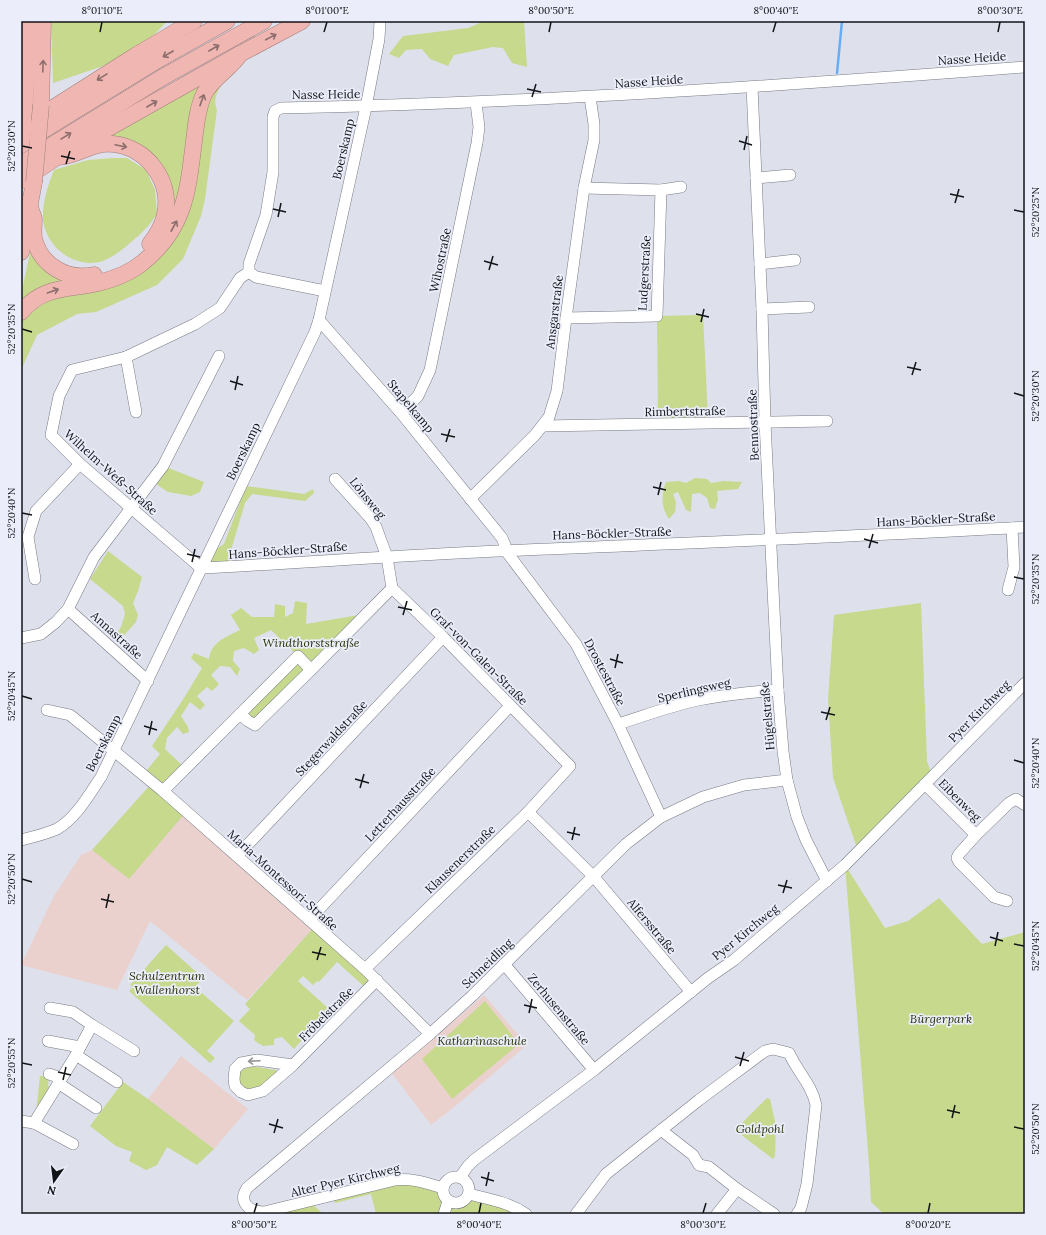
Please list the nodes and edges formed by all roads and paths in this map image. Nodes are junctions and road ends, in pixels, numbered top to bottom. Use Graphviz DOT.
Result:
graph roads {
  1 [pos="28,21"];
  2 [pos="43,21"];
  3 [pos="171,21"];
  4 [pos="194,21"];
  5 [pos="227,21"];
  6 [pos="264,21"];
  7 [pos="302,21"];
  8 [pos="380,21"];
  9 [pos="240,54"];
  10 [pos="135,56"];
  11 [pos="1025,67"];
  12 [pos="752,87"];
  13 [pos="590,97"];
  14 [pos="476,103"];
  15 [pos="366,107"];
  16 [pos="22,121"];
  17 [pos="21,144"];
  18 [pos="57,158"];
  19 [pos="21,164"];
  20 [pos="790,175"];
  21 [pos="756,178"];
  22 [pos="27,182"];
  23 [pos="681,187"];
  24 [pos="584,188"];
  25 [pos="661,190"];
  26 [pos="30,207"];
  27 [pos="21,252"];
  28 [pos="795,260"];
  29 [pos="760,264"];
  30 [pos="249,272"];
  31 [pos="325,291"];
  32 [pos="809,307"];
  33 [pos="762,309"];
  34 [pos="21,312"];
  35 [pos="566,318"];
  36 [pos="319,320"];
  37 [pos="220,356"];
  38 [pos="126,357"];
  39 [pos="136,412"];
  40 [pos="401,413"];
  41 [pos="827,421"];
  42 [pos="766,422"];
  43 [pos="543,426"];
  44 [pos="80,464"];
  45 [pos="335,479"];
  46 [pos="470,499"];
  47 [pos="132,508"];
  48 [pos="26,527"];
  49 [pos="1025,527"];
  50 [pos="1012,528"];
  51 [pos="771,540"];
  52 [pos="506,551"];
  53 [pos="387,556"];
  54 [pos="201,568"];
  55 [pos="35,579"];
  56 [pos="392,588"];
  57 [pos="1008,590"];
  58 [pos="68,609"];
  59 [pos="443,637"];
  60 [pos="21,638"];
  61 [pos="311,670"];
  62 [pos="148,680"];
  63 [pos="1024,688"];
  64 [pos="778,690"];
  65 [pos="510,706"];
  66 [pos="47,710"];
  67 [pos="240,714"];
  68 [pos="618,724"];
  69 [pos="114,752"];
  70 [pos="570,766"];
  71 [pos="787,780"];
  72 [pos="925,784"];
  73 [pos="163,791"];
  74 [pos="1025,805"];
  75 [pos="528,812"];
  76 [pos="661,817"];
  77 [pos="976,835"];
  78 [pos="22,838"];
  79 [pos="238,856"];
  80 [pos="594,877"];
  81 [pos="827,881"];
  82 [pos="1007,901"];
  83 [pos="309,920"];
  84 [pos="504,964"];
  85 [pos="365,969"];
  86 [pos="377,980"];
  87 [pos="691,992"];
  88 [pos="50,1008"];
  89 [pos="92,1025"];
  90 [pos="430,1034"];
  91 [pos="48,1041"];
  92 [pos="78,1051"];
  93 [pos="134,1051"];
  94 [pos="293,1065"];
  95 [pos="594,1070"];
  96 [pos="49,1074"];
  97 [pos="60,1080"];
  98 [pos="117,1082"];
  99 [pos="96,1108"];
  100 [pos="21,1121"];
  101 [pos="34,1122"];
  102 [pos="661,1130"];
  103 [pos="73,1144"];
  104 [pos="460,1177"];
  105 [pos="443,1188"];
  106 [pos="737,1189"];
  107 [pos="469,1194"];
  108 [pos="448,1201"];
  109 [pos="251,1212"];
  110 [pos="444,1214"];
  111 [pos="526,1214"];
  112 [pos="576,1214"];
  113 [pos="717,1214"];
  114 [pos="774,1214"];
  115 [pos="797,1214"];
  1 -- 16 [label="highway"];
  22 -- 2 [label="highway, one-way, bridge"];
  3 -- 10 [label="highway"];
  4 -- 10 [label="highway"];
  5 -- 17 [label="highway, one-way"];
  19 -- 6 [label="highway, one-way"];
  9 -- 7 [label="highway, one-way"];
  8 -- 15 [label="street, Boerskamp"];
  18 -- 9 [label="highway, one-way"];
  34 -- 9 [label="highway, one-way"];
  10 -- 16 [label="highway, one-way"];
  11 -- 12 [label="street, Nasse Heide"];
  12 -- 13 [label="street, Nasse Heide"];
  12 -- 21 [label="street, Bennostraße"];
  13 -- 14 [label="street, Nasse Heide"];
  13 -- 24 [label="street, Ansgarstraße"];
  14 -- 15 [label="street, Nasse Heide"];
  14 -- 40 [label="street, Wihostraße"];
  15 -- 30 [label="street, Nasse Heide"];
  15 -- 31 [label="street, Boerskamp"];
  16 -- 17 [label="highway, bridge"];
  18 -- 22 [label="highway"];
  18 -- 26 [label="highway, one-way"];
  20 -- 21 [label="street"];
  21 -- 29 [label="street, Bennostraße"];
  22 -- 26 [label="highway"];
  23 -- 25 [label="street"];
  24 -- 25 [label="street"];
  24 -- 35 [label="street, Ansgarstraße"];
  25 -- 35 [label="street, Ludgerstraße"];
  26 -- 27 [label="highway"];
  28 -- 29 [label="street"];
  29 -- 33 [label="street, Bennostraße"];
  30 -- 31 [label="street"];
  30 -- 38 [label="street, Wilhelm-Weß-Straße"];
  31 -- 36 [label="street, Boerskamp"];
  32 -- 33 [label="street"];
  33 -- 42 [label="street, Bennostraße"];
  35 -- 43 [label="street, Ansgarstraße"];
  36 -- 40 [label="street, Stapelkamp"];
  36 -- 54 [label="street, Boerskamp"];
  37 -- 47 [label="street"];
  38 -- 39 [label="street"];
  38 -- 44 [label="street, Wilhelm-Weß-Straße"];
  40 -- 46 [label="street, Stapelkamp"];
  41 -- 42 [label="street, Rimbertstraße"];
  42 -- 43 [label="street, Rimbertstraße"];
  42 -- 51 [label="street, Bennostraße"];
  43 -- 46 [label="street, Ansgarstraße"];
  44 -- 47 [label="street, Wilhelm-Weß-Straße"];
  44 -- 48 [label="street"];
  45 -- 53 [label="street, Lönsweg"];
  46 -- 52 [label="street, Stapelkamp"];
  47 -- 54 [label="street, Wilhelm-Weß-Straße"];
  47 -- 58 [label="street"];
  48 -- 55 [label="street"];
  49 -- 50 [label="street, Hans-Böckler-Straße"];
  50 -- 51 [label="street, Hans-Böckler-Straße"];
  50 -- 57 [label="street"];
  51 -- 52 [label="street, Hans-Böckler-Straße"];
  51 -- 64 [label="street, Hügelstraße"];
  52 -- 53 [label="street, Hans-Böckler-Straße"];
  52 -- 68 [label="street, Drostestraße"];
  53 -- 54 [label="street, Hans-Böckler-Straße"];
  53 -- 56 [label="street"];
  54 -- 62 [label="street, Boerskamp"];
  56 -- 59 [label="street, Graf-von-Galen-Straße"];
  56 -- 61 [label="street"];
  58 -- 60 [label="street"];
  58 -- 62 [label="street, Annastraße"];
  59 -- 65 [label="street, Graf-von-Galen-Straße"];
  59 -- 79 [label="street, Stegerwaldstraße"];
  61 -- 67 [label="street"];
  61 -- 67 [label="street"];
  62 -- 69 [label="street, Boerskamp"];
  63 -- 72 [label="street, Pyer Kirchweg"];
  64 -- 68 [label="street, Sperlingsweg"];
  64 -- 71 [label="street, Hügelstraße"];
  65 -- 70 [label="street, Graf-von-Galen-Straße"];
  65 -- 83 [label="street, Letterhausstraße"];
  66 -- 69 [label="street, Maria-Montessori-Straße"];
  67 -- 73 [label="street"];
  68 -- 76 [label="street, Drostestraße"];
  69 -- 73 [label="street, Maria-Montessori-Straße"];
  69 -- 78 [label="street, Boerskamp"];
  70 -- 75 [label="street, Klausenerstraße"];
  71 -- 76 [label="street, Schneidling"];
  71 -- 81 [label="street, Hügelstraße"];
  72 -- 77 [label="street, Eibenweg"];
  72 -- 81 [label="street, Pyer Kirchweg"];
  73 -- 79 [label="street, Maria-Montessori-Straße"];
  74 -- 77 [label="street, Eibenweg"];
  75 -- 80 [label="street, Alfersstraße"];
  75 -- 85 [label="street, Klausenerstraße"];
  76 -- 80 [label="street, Schneidling"];
  77 -- 82 [label="street, Eibenweg"];
  79 -- 83 [label="street, Maria-Montessori-Straße"];
  80 -- 84 [label="street, Schneidling"];
  80 -- 87 [label="street, Alfersstraße"];
  81 -- 87 [label="street, Pyer Kirchweg"];
  83 -- 85 [label="street, Maria-Montessori-Straße"];
  84 -- 90 [label="street, Schneidling"];
  84 -- 95 [label="street, Zerhusenstraße"];
  85 -- 86 [label="street, Maria-Montessori-Straße"];
  86 -- 90 [label="street, Maria-Montessori-Straße"];
  86 -- 94 [label="street, Fröbelstraße"];
  87 -- 95 [label="street, Pyer Kirchweg"];
  88 -- 89 [label="street"];
  89 -- 92 [label="street"];
  89 -- 93 [label="street"];
  90 -- 109 [label="street, Schneidling"];
  91 -- 92 [label="street"];
  92 -- 97 [label="street"];
  92 -- 98 [label="street"];
  94 -- 94 [label="street, Fröbelstraße, one-way"];
  95 -- 104 [label="street, Pyer Kirchweg"];
  96 -- 97 [label="street"];
  97 -- 99 [label="street"];
  97 -- 101 [label="street"];
  100 -- 101 [label="street"];
  101 -- 103 [label="street"];
  102 -- 106 [label="street"];
  102 -- 112 [label="street"];
  102 -- 115 [label="street"];
  104 -- 105 [label="street, Pyer Kirchweg"];
  104 -- 107 [label="street"];
  105 -- 108 [label="street"];
  105 -- 109 [label="street, Alter Pyer Kirchweg"];
  106 -- 113 [label="street"];
  106 -- 114 [label="street"];
  107 -- 108 [label="street"];
  107 -- 111 [label="street"];
  108 -- 110 [label="street"];
}
